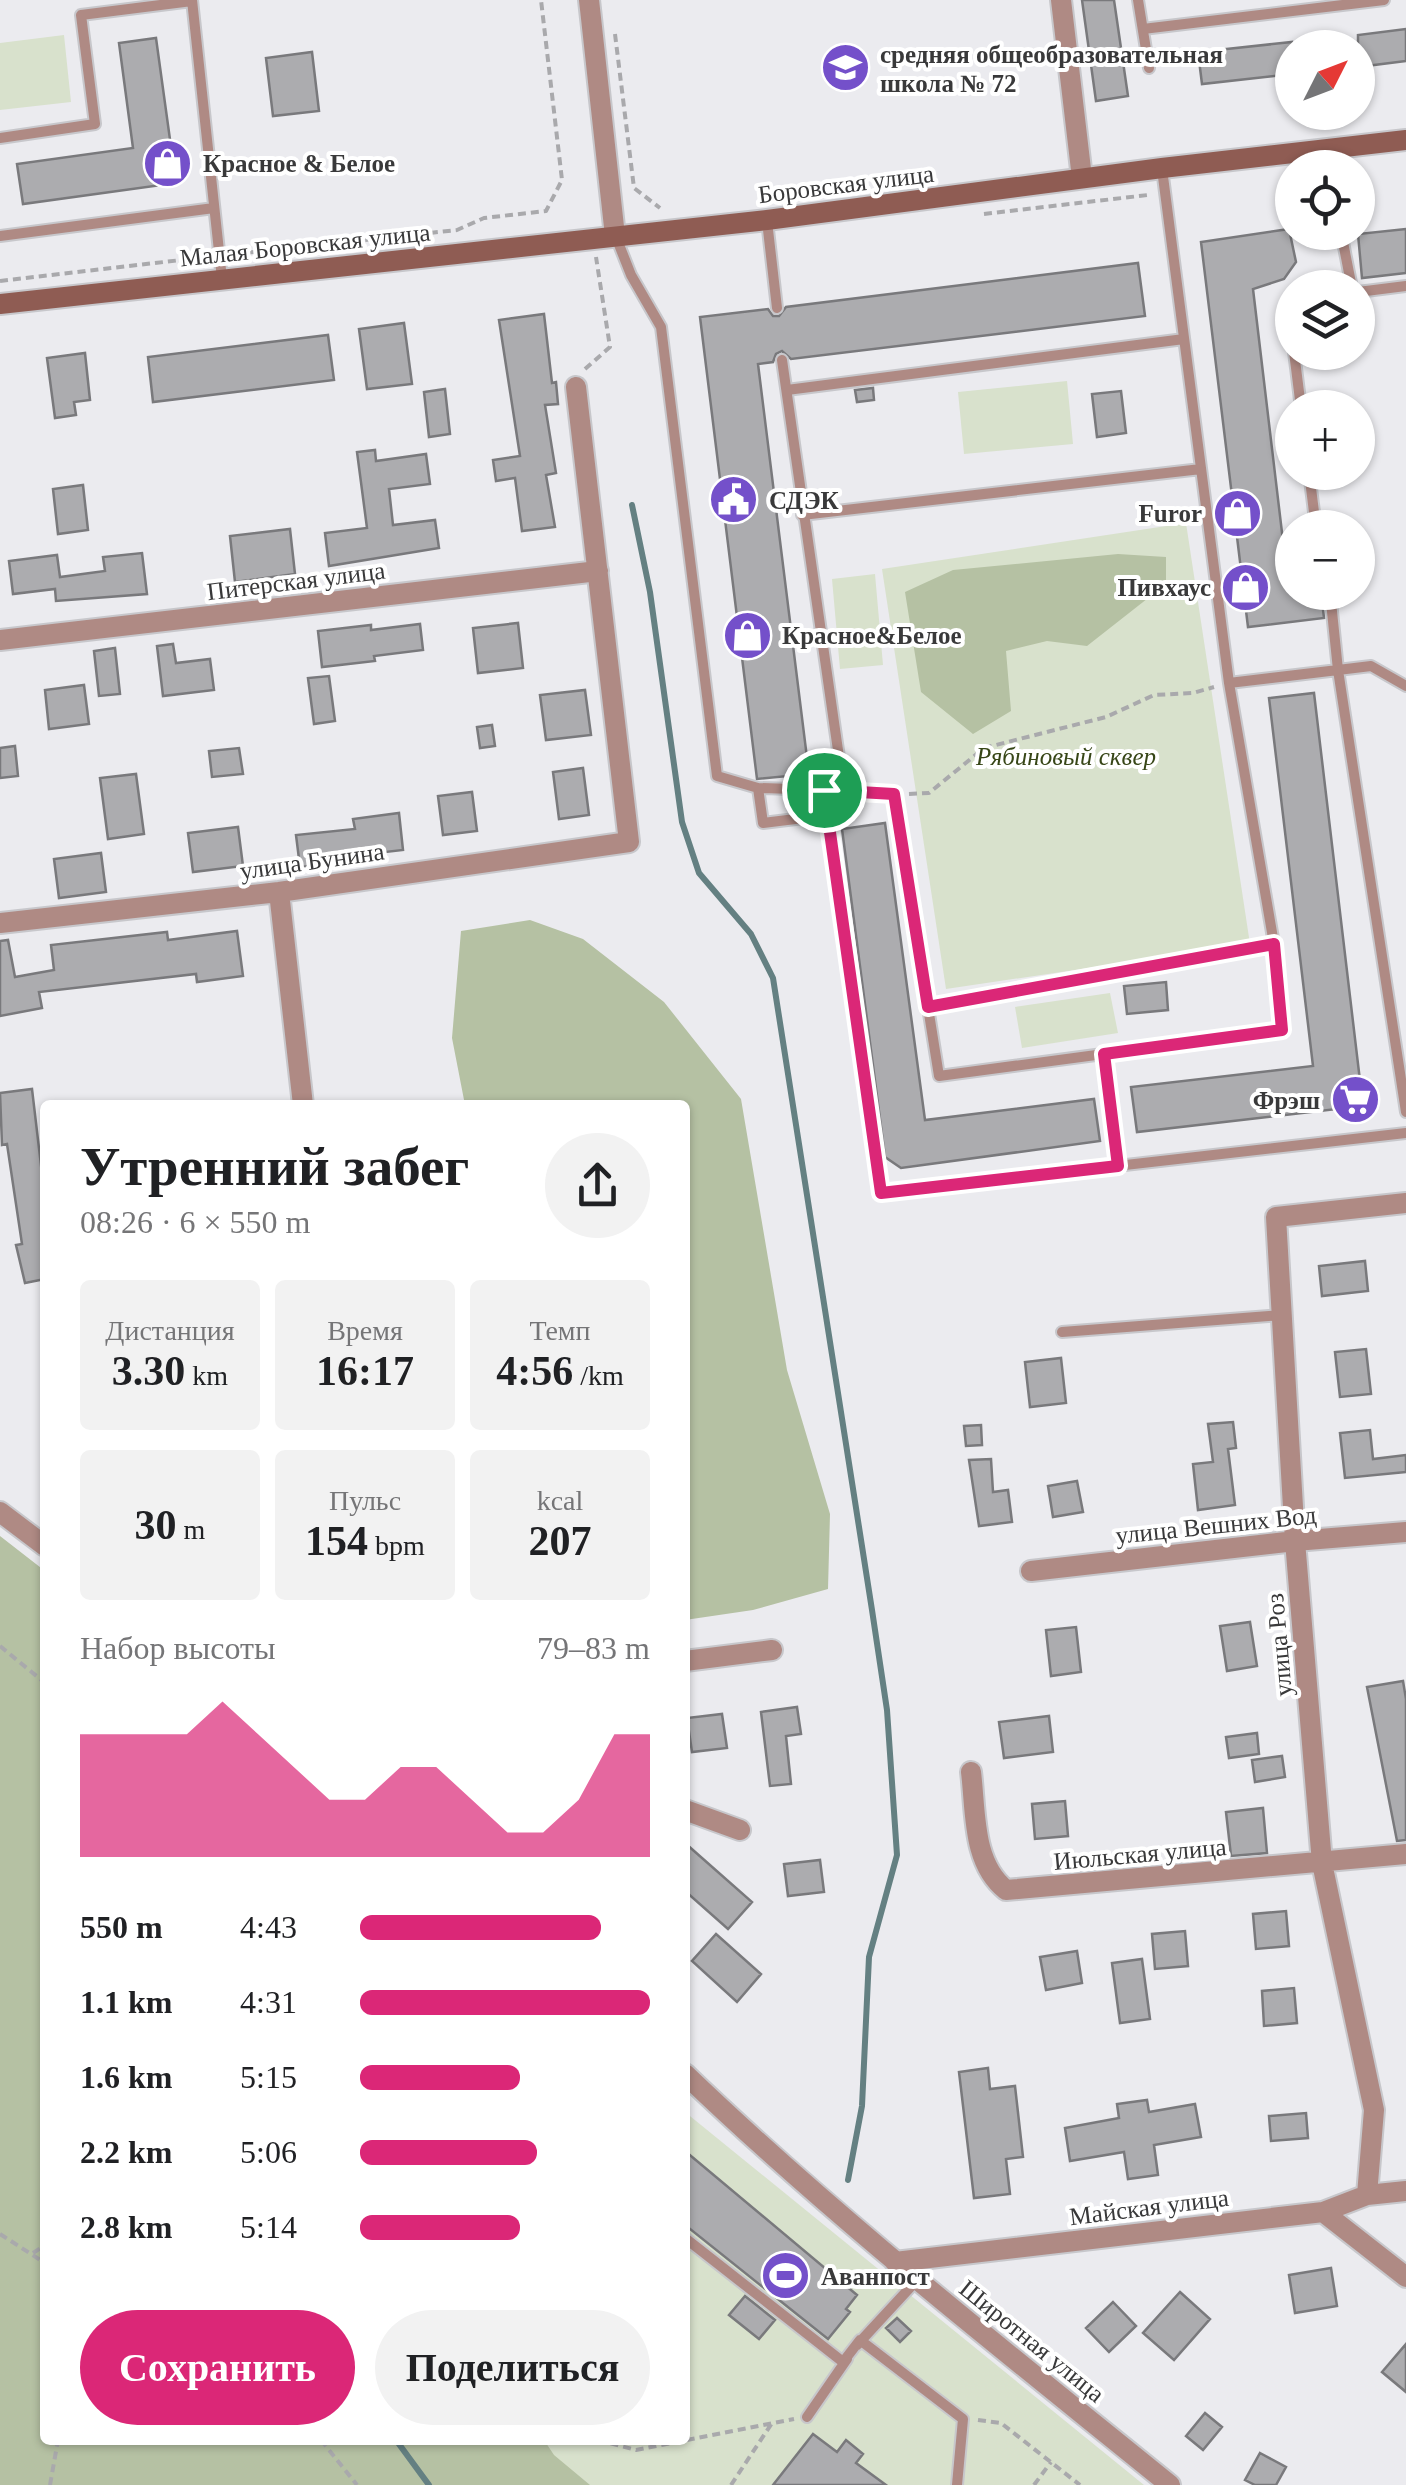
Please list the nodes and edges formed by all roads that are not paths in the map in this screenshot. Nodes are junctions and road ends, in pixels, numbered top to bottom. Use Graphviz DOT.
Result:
graph roads {
  1 [pos="589,0"];
  2 [pos="1061,0"];
  3 [pos="1138,0"];
  4 [pos="1384,0"];
  5 [pos="192,1"];
  6 [pos="1143,29"];
  7 [pos="1149,68"];
  8 [pos="0,138"];
  9 [pos="1406,140"];
  10 [pos="1362,150"];
  11 [pos="1275,161"];
  12 [pos="1162,168"];
  13 [pos="1082,178"];
  14 [pos="214,208"];
  15 [pos="767,220"];
  16 [pos="0,236"];
  17 [pos="615,236"];
  18 [pos="222,279"];
  19 [pos="1406,286"];
  20 [pos="1375,288"];
  21 [pos="0,304"];
  22 [pos="777,308"];
  23 [pos="1184,339"];
  24 [pos="782,360"];
  25 [pos="576,387"];
  26 [pos="787,390"];
  27 [pos="1201,469"];
  28 [pos="802,515"];
  29 [pos="598,571"];
  30 [pos="1332,610"];
  31 [pos="0,640"];
  32 [pos="1338,670"];
  33 [pos="1229,682"];
  34 [pos="1406,686"];
  35 [pos="758,788"];
  36 [pos="824,790"];
  37 [pos="844,792"];
  38 [pos="828,814"];
  39 [pos="279,892"];
  40 [pos="0,923"];
  41 [pos="302,1100"];
  42 [pos="1406,1112"];
  43 [pos="1406,1134"];
  44 [pos="1406,1203"];
  45 [pos="1283,1315"];
  46 [pos="1062,1332"];
  47 [pos="0,1512"];
  48 [pos="1406,1532"];
  49 [pos="1295,1541"];
  50 [pos="40,1542"];
  51 [pos="1031,1571"];
  52 [pos="772,1650"];
  53 [pos="690,1660"];
  54 [pos="971,1772"];
  55 [pos="690,1812"];
  56 [pos="740,1830"];
  57 [pos="1406,1854"];
  58 [pos="1322,1863"];
  59 [pos="690,2079"];
  60 [pos="1406,2190"];
  61 [pos="1367,2195"];
  62 [pos="1323,2212"];
  63 [pos="690,2242"];
  64 [pos="895,2262"];
  65 [pos="1406,2278"];
  66 [pos="917,2280"];
  67 [pos="860,2340"];
  68 [pos="807,2416"];
  69 [pos="957,2485"];
  70 [pos="1170,2485"];
  1 -- 17 [label="street"];
  2 -- 13 [label="street"];
  3 -- 6 [label="lane"];
  4 -- 6 [label="lane"];
  5 -- 8 [label="lane"];
  5 -- 14 [label="lane"];
  6 -- 7 [label="lane"];
  9 -- 10 [label="street, Боровская улица"];
  11 -- 12 [label="street, Боровская улица"];
  12 -- 13 [label="street, Боровская улица"];
  12 -- 23 [label="lane"];
  13 -- 15 [label="street, Боровская улица"];
  14 -- 16 [label="lane"];
  14 -- 18 [label="lane"];
  15 -- 17 [label="street, Боровская улица"];
  15 -- 22 [label="lane"];
  17 -- 18 [label="street, Малая Боровская улица"];
  17 -- 35 [label="lane"];
  18 -- 21 [label="street, Малая Боровская улица"];
  19 -- 20 [label="lane"];
  23 -- 26 [label="lane"];
  23 -- 27 [label="lane"];
  24 -- 26 [label="lane"];
  25 -- 29 [label="street"];
  26 -- 28 [label="lane"];
  27 -- 28 [label="lane"];
  27 -- 33 [label="lane"];
  28 -- 37 [label="lane"];
  29 -- 31 [label="street, Питерская улица"];
  29 -- 39 [label="street, улица Бунина"];
  30 -- 32 [label="lane"];
  32 -- 33 [label="lane"];
  32 -- 34 [label="lane"];
  32 -- 42 [label="lane"];
  33 -- 37 [label="lane"];
  35 -- 36 [label="lane"];
  35 -- 38 [label="lane"];
  36 -- 37 [label="lane"];
  36 -- 38 [label="lane"];
  38 -- 43 [label="lane"];
  39 -- 40 [label="street, улица Бунина"];
  39 -- 41 [label="street"];
  44 -- 45 [label="street, улица Роз"];
  45 -- 46 [label="lane"];
  45 -- 49 [label="street, улица Роз"];
  47 -- 50 [label="street"];
  48 -- 49 [label="street, улица Вешних Вод"];
  49 -- 51 [label="street, улица Вешних Вод"];
  49 -- 58 [label="street, улица Роз"];
  52 -- 53 [label="street"];
  54 -- 58 [label="street, Июльская улица"];
  55 -- 56 [label="street"];
  57 -- 58 [label="street, Июльская улица"];
  58 -- 61 [label="street, улица Роз"];
  59 -- 64 [label="street, Широтная улица"];
  60 -- 61 [label="street, Майская улица"];
  61 -- 62 [label="street, Майская улица"];
  62 -- 64 [label="street, Майская улица"];
  62 -- 65 [label="street"];
  63 -- 67 [label="lane"];
  64 -- 66 [label="street, Широтная улица"];
  66 -- 67 [label="lane"];
  66 -- 70 [label="street, Широтная улица"];
  67 -- 68 [label="lane"];
  67 -- 69 [label="lane"];
}
